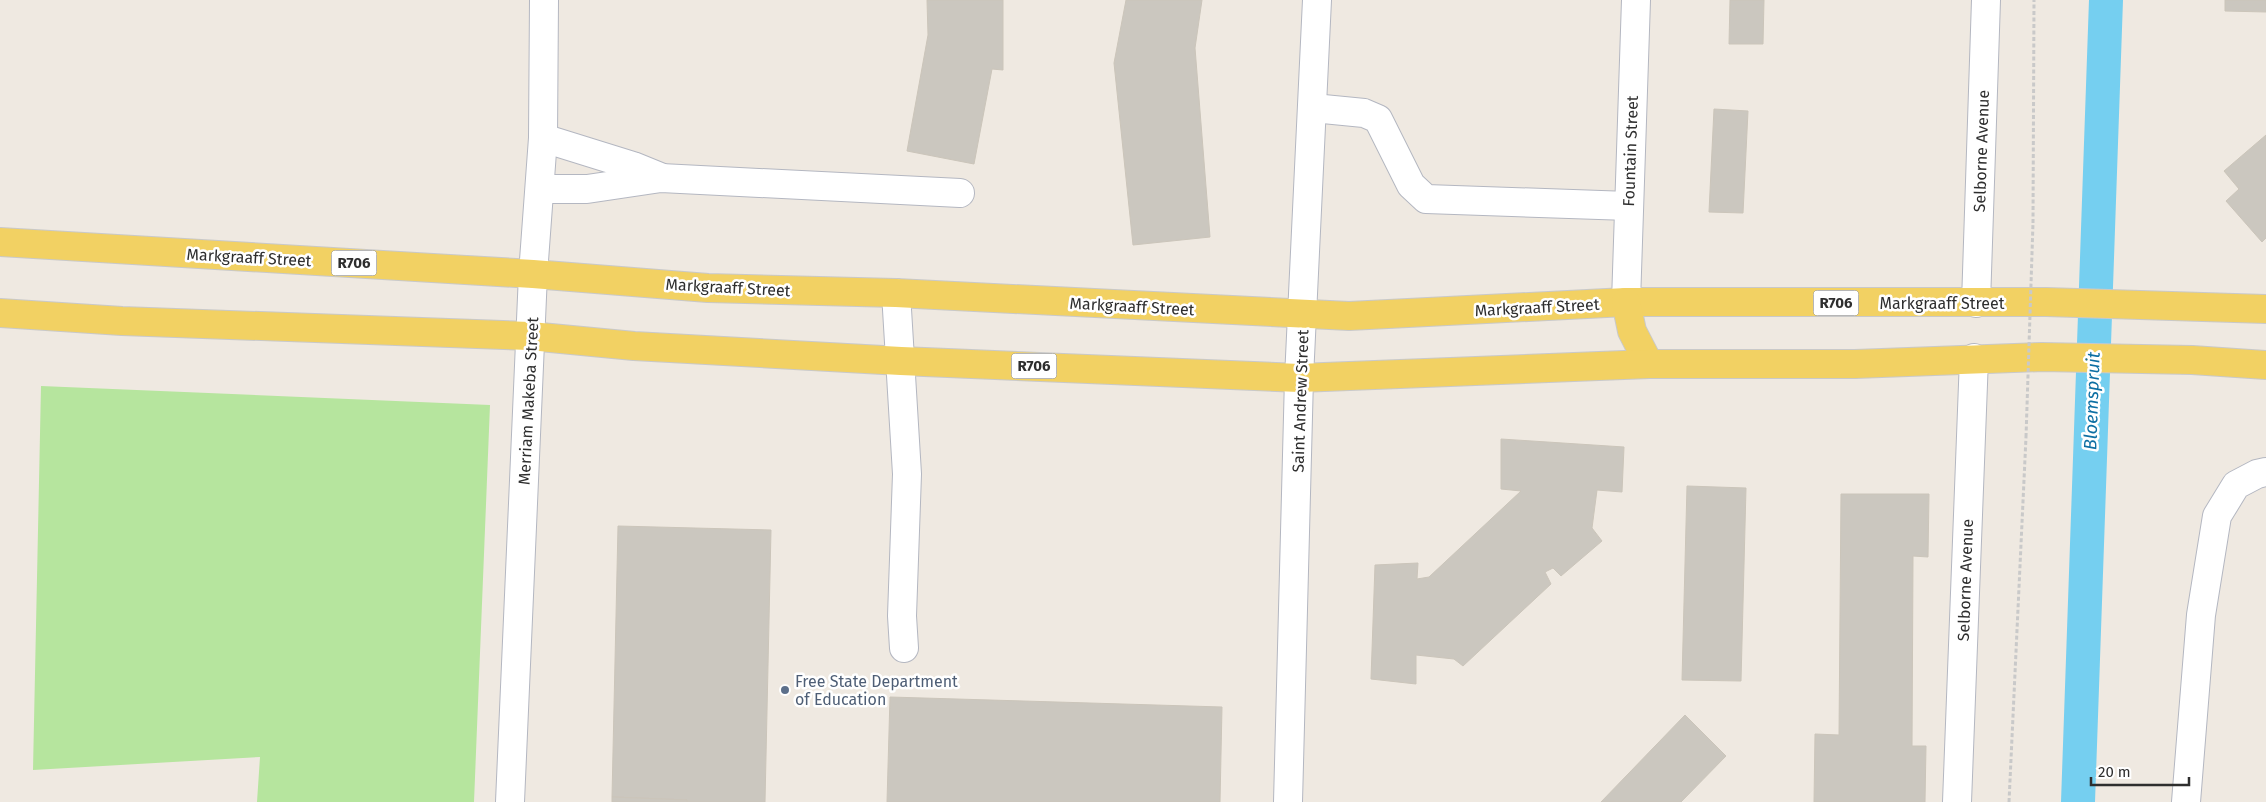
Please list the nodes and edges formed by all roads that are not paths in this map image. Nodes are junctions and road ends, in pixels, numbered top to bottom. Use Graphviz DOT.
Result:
graph roads {
  1 [pos="544,0"];
  2 [pos="1317,0"];
  3 [pos="1636,0"];
  4 [pos="1986,0"];
  5 [pos="1313,108"];
  6 [pos="543,138"];
  7 [pos="661,178"];
  8 [pos="540,189"];
  9 [pos="960,194"];
  10 [pos="1629,206"];
  11 [pos="0,242"];
  12 [pos="533,274"];
  13 [pos="896,293"];
  14 [pos="1626,302"];
  15 [pos="1976,303"];
  16 [pos="2266,309"];
  17 [pos="0,313"];
  18 [pos="1304,313"];
  19 [pos="530,336"];
  20 [pos="1974,358"];
  21 [pos="902,361"];
  22 [pos="1649,364"];
  23 [pos="2266,366"];
  24 [pos="1299,378"];
  25 [pos="2266,472"];
  26 [pos="904,648"];
  27 [pos="510,802"];
  28 [pos="1288,802"];
  29 [pos="1957,802"];
  30 [pos="2186,802"];
  1 -- 6 [label="street, Merriam Makeba Street"];
  2 -- 5 [label="street, Saint Andrew Street"];
  3 -- 10 [label="street, Fountain Street"];
  4 -- 15 [label="street, Selborne Avenue"];
  5 -- 10 [label="street"];
  5 -- 18 [label="street, Saint Andrew Street"];
  6 -- 7 [label="street"];
  6 -- 8 [label="street, Merriam Makeba Street"];
  7 -- 8 [label="street"];
  7 -- 9 [label="street"];
  8 -- 12 [label="street, Merriam Makeba Street"];
  10 -- 14 [label="street, Fountain Street"];
  11 -- 12 [label="main road, Markgraaff Street / R706"];
  12 -- 13 [label="main road, Markgraaff Street / R706"];
  12 -- 19 [label="street, Merriam Makeba Street"];
  13 -- 18 [label="main road, Markgraaff Street / R706"];
  13 -- 21 [label="street"];
  14 -- 15 [label="main road, Markgraaff Street / R706"];
  14 -- 18 [label="main road, Markgraaff Street / R706"];
  14 -- 22 [label="main road"];
  15 -- 16 [label="main road, Markgraaff Street / R706"];
  17 -- 19 [label="main road, R706"];
  18 -- 24 [label="street, Saint Andrew Street"];
  19 -- 21 [label="main road, R706"];
  19 -- 27 [label="street, Merriam Makeba Street"];
  20 -- 22 [label="main road, R706"];
  20 -- 23 [label="main road, R706"];
  20 -- 29 [label="street, Selborne Avenue"];
  21 -- 24 [label="main road, R706"];
  21 -- 26 [label="street"];
  22 -- 24 [label="main road, R706"];
  24 -- 28 [label="street, Saint Andrew Street"];
  25 -- 30 [label="street"];
}
